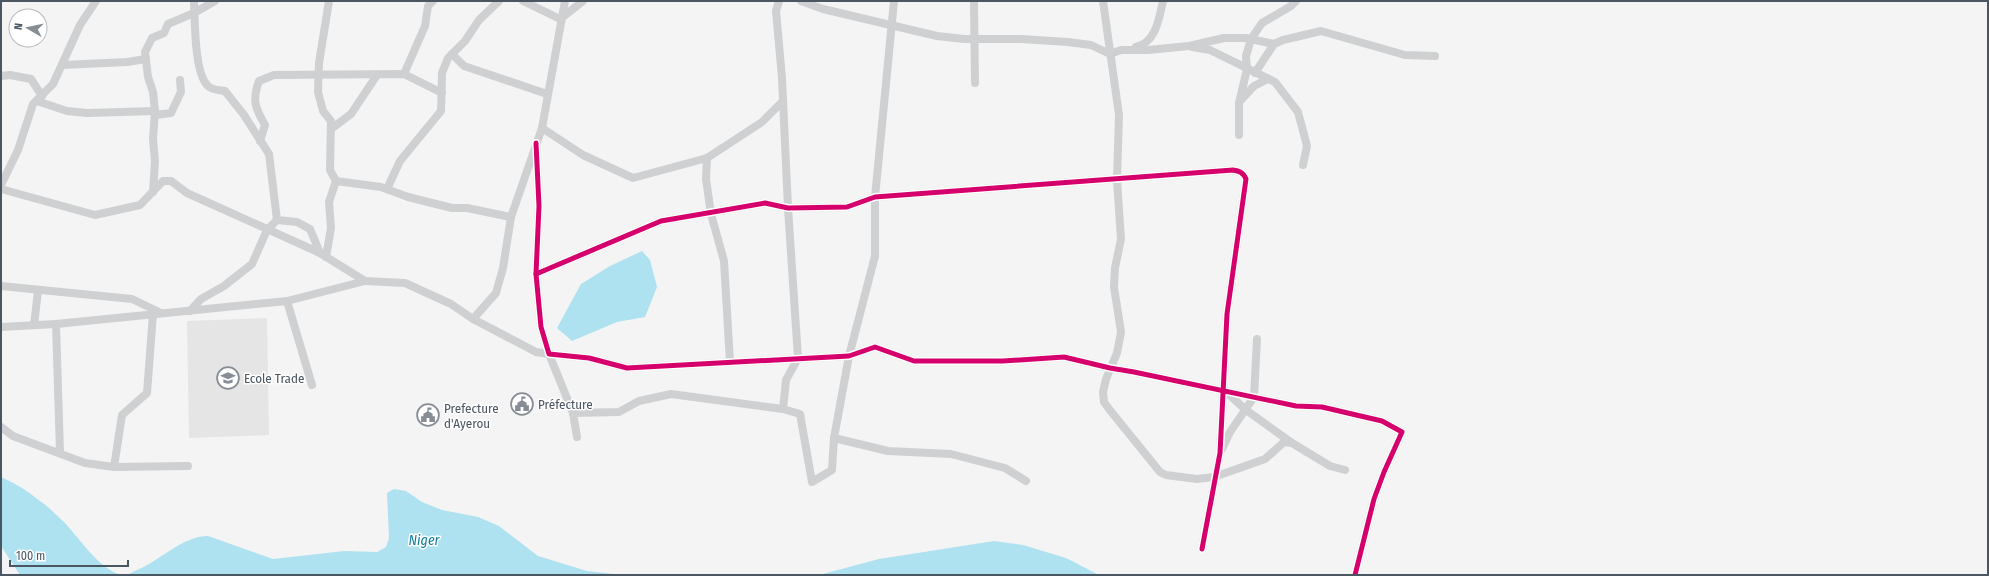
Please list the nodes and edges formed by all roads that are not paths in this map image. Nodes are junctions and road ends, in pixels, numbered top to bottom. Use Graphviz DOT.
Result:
graph roads {
  1 [pos="96,1"];
  2 [pos="194,1"];
  3 [pos="215,1"];
  4 [pos="329,1"];
  5 [pos="433,1"];
  6 [pos="499,1"];
  7 [pos="523,1"];
  8 [pos="565,1"];
  9 [pos="583,1"];
  10 [pos="779,1"];
  11 [pos="801,1"];
  12 [pos="894,1"];
  13 [pos="974,1"];
  14 [pos="1103,1"];
  15 [pos="1163,1"];
  16 [pos="1296,1"];
  17 [pos="194,13"];
  18 [pos="560,19"];
  19 [pos="892,25"];
  20 [pos="976,39"];
  21 [pos="1251,39"];
  22 [pos="1274,44"];
  23 [pos="1189,46"];
  24 [pos="1121,50"];
  25 [pos="452,54"];
  26 [pos="1110,54"];
  27 [pos="1435,56"];
  28 [pos="146,59"];
  29 [pos="62,65"];
  30 [pos="1247,68"];
  31 [pos="1255,73"];
  32 [pos="404,74"];
  33 [pos="377,75"];
  34 [pos="1,76"];
  35 [pos="319,76"];
  36 [pos="1268,79"];
  37 [pos="180,80"];
  38 [pos="975,84"];
  39 [pos="442,93"];
  40 [pos="547,94"];
  41 [pos="39,98"];
  42 [pos="783,101"];
  43 [pos="1238,103"];
  44 [pos="155,113"];
  45 [pos="542,128"];
  46 [pos="331,129"];
  47 [pos="1239,135"];
  48 [pos="260,141"];
  49 [pos="536,143"];
  50 [pos="707,158"];
  51 [pos="1303,165"];
  52 [pos="1117,180"];
  53 [pos="336,181"];
  54 [pos="1,186"];
  55 [pos="1,189"];
  56 [pos="387,189"];
  57 [pos="153,192"];
  58 [pos="875,197"];
  59 [pos="788,208"];
  60 [pos="711,214"];
  61 [pos="511,217"];
  62 [pos="277,220"];
  63 [pos="267,230"];
  64 [pos="323,255"];
  65 [pos="536,274"];
  66 [pos="365,281"];
  67 [pos="1,286"];
  68 [pos="38,291"];
  69 [pos="287,302"];
  70 [pos="190,310"];
  71 [pos="157,314"];
  72 [pos="473,319"];
  73 [pos="56,324"];
  74 [pos="34,325"];
  75 [pos="1,327"];
  76 [pos="1257,339"];
  77 [pos="549,354"];
  78 [pos="849,356"];
  79 [pos="798,358"];
  80 [pos="730,362"];
  81 [pos="1110,368"];
  82 [pos="312,385"];
  83 [pos="1223,390"];
  84 [pos="1254,397"];
  85 [pos="783,409"];
  86 [pos="1246,410"];
  87 [pos="573,413"];
  88 [pos="1,427"];
  89 [pos="577,437"];
  90 [pos="834,438"];
  91 [pos="1292,442"];
  92 [pos="60,453"];
  93 [pos="1220,453"];
  94 [pos="188,466"];
  95 [pos="114,467"];
  96 [pos="1345,470"];
  97 [pos="1214,477"];
  98 [pos="1026,481"];
  99 [pos="1202,550"];
  100 [pos="1355,575"];
  1 -- 29 [label="street"];
  2 -- 17 [label="street"];
  3 -- 17 [label="street"];
  4 -- 35 [label="street"];
  5 -- 32 [label="street"];
  6 -- 25 [label="street"];
  7 -- 18 [label="street"];
  8 -- 18 [label="street"];
  9 -- 18 [label="street"];
  10 -- 42 [label="street"];
  11 -- 19 [label="street"];
  12 -- 19 [label="street"];
  13 -- 20 [label="street"];
  14 -- 26 [label="street"];
  15 -- 24 [label="street"];
  16 -- 21 [label="street"];
  17 -- 28 [label="street"];
  17 -- 48 [label="street"];
  18 -- 40 [label="street"];
  19 -- 20 [label="street"];
  19 -- 58 [label="street"];
  20 -- 26 [label="street"];
  20 -- 38 [label="street"];
  21 -- 22 [label="street"];
  21 -- 23 [label="street"];
  21 -- 30 [label="street"];
  22 -- 27 [label="street"];
  22 -- 31 [label="street"];
  23 -- 24 [label="street"];
  23 -- 30 [label="street"];
  24 -- 26 [label="street"];
  25 -- 39 [label="street"];
  25 -- 40 [label="street"];
  26 -- 52 [label="street"];
  28 -- 29 [label="street"];
  28 -- 44 [label="street"];
  29 -- 41 [label="street"];
  30 -- 31 [label="street"];
  30 -- 43 [label="street"];
  31 -- 36 [label="street"];
  32 -- 33 [label="street"];
  32 -- 39 [label="street"];
  33 -- 35 [label="street"];
  33 -- 46 [label="street"];
  34 -- 41 [label="street"];
  35 -- 46 [label="street"];
  35 -- 48 [label="street"];
  36 -- 43 [label="street"];
  36 -- 51 [label="street"];
  37 -- 44 [label="street"];
  39 -- 56 [label="street"];
  40 -- 45 [label="street"];
  41 -- 44 [label="street"];
  41 -- 54 [label="street"];
  42 -- 50 [label="street"];
  42 -- 59 [label="street"];
  43 -- 47 [label="street"];
  44 -- 57 [label="street"];
  45 -- 49 [label="street"];
  45 -- 50 [label="street"];
  46 -- 53 [label="street"];
  48 -- 62 [label="street"];
  49 -- 61 [label="street"];
  49 -- 65 [label="street"];
  50 -- 60 [label="street"];
  52 -- 58 [label="street"];
  52 -- 81 [label="street"];
  52 -- 83 [label="street"];
  53 -- 56 [label="street"];
  53 -- 64 [label="street"];
  55 -- 57 [label="street"];
  56 -- 61 [label="street"];
  57 -- 63 [label="street"];
  58 -- 59 [label="street"];
  58 -- 78 [label="street"];
  59 -- 60 [label="street"];
  59 -- 79 [label="street"];
  60 -- 65 [label="street"];
  60 -- 80 [label="street"];
  61 -- 72 [label="street"];
  62 -- 63 [label="street"];
  62 -- 64 [label="street"];
  63 -- 64 [label="street"];
  63 -- 70 [label="street"];
  64 -- 66 [label="street"];
  65 -- 77 [label="street"];
  66 -- 69 [label="street"];
  66 -- 72 [label="street"];
  67 -- 68 [label="street"];
  68 -- 71 [label="street"];
  68 -- 74 [label="street"];
  69 -- 70 [label="street"];
  69 -- 82 [label="street"];
  70 -- 71 [label="street"];
  71 -- 73 [label="street"];
  71 -- 95 [label="street"];
  72 -- 77 [label="street"];
  73 -- 74 [label="street"];
  73 -- 92 [label="street"];
  74 -- 75 [label="street"];
  76 -- 84 [label="street"];
  77 -- 80 [label="street"];
  77 -- 87 [label="street"];
  78 -- 79 [label="street"];
  78 -- 81 [label="street"];
  78 -- 90 [label="street"];
  79 -- 80 [label="street"];
  79 -- 85 [label="street"];
  81 -- 83 [label="street"];
  81 -- 97 [label="street"];
  83 -- 84 [label="street"];
  83 -- 86 [label="street"];
  83 -- 93 [label="street"];
  84 -- 86 [label="street"];
  84 -- 100 [label="street"];
  85 -- 87 [label="street"];
  85 -- 90 [label="street"];
  86 -- 91 [label="street"];
  86 -- 93 [label="street"];
  87 -- 89 [label="street"];
  88 -- 92 [label="street"];
  90 -- 98 [label="street"];
  91 -- 96 [label="street"];
  91 -- 97 [label="street"];
  92 -- 95 [label="street"];
  93 -- 97 [label="street"];
  94 -- 95 [label="street"];
  97 -- 99 [label="street"];
}
